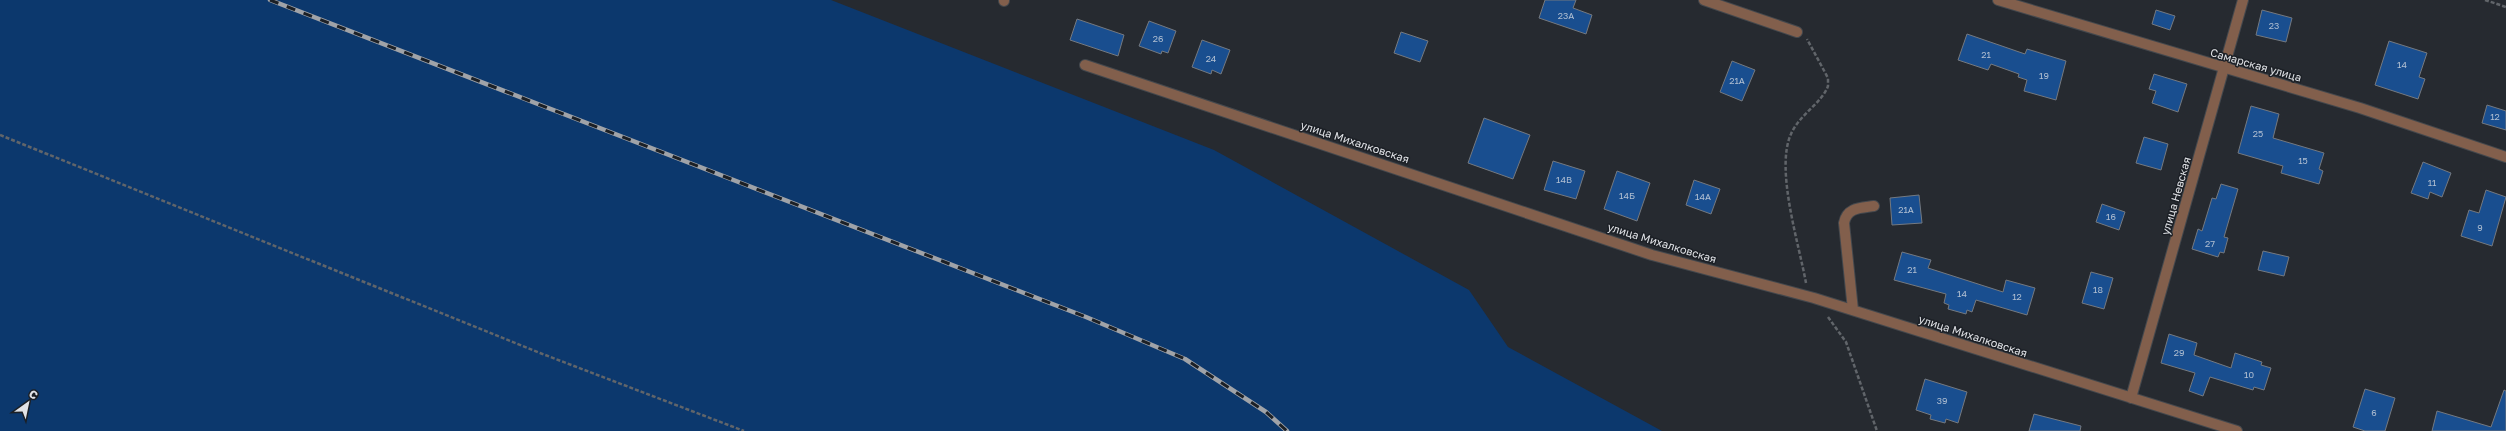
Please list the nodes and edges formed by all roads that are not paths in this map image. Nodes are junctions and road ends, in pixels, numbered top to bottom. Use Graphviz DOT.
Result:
graph roads {
  1 [pos="1704,0"];
  2 [pos="1998,0"];
  3 [pos="2243,0"];
  4 [pos="1797,32"];
  5 [pos="1085,65"];
  6 [pos="2226,68"];
  7 [pos="2506,157"];
  8 [pos="1874,206"];
  9 [pos="1853,310"];
  10 [pos="2131,398"];
  11 [pos="2237,431"];
  1 -- 4 [label="street"];
  2 -- 6 [label="street, Самарская улица"];
  3 -- 6 [label="street, улица Невская"];
  5 -- 9 [label="street, улица Михалковская"];
  6 -- 7 [label="street, Самарская улица"];
  6 -- 10 [label="street, улица Невская"];
  8 -- 9 [label="street"];
  9 -- 10 [label="street, улица Михалковская"];
  10 -- 11 [label="street, улица Михалковская"];
}
